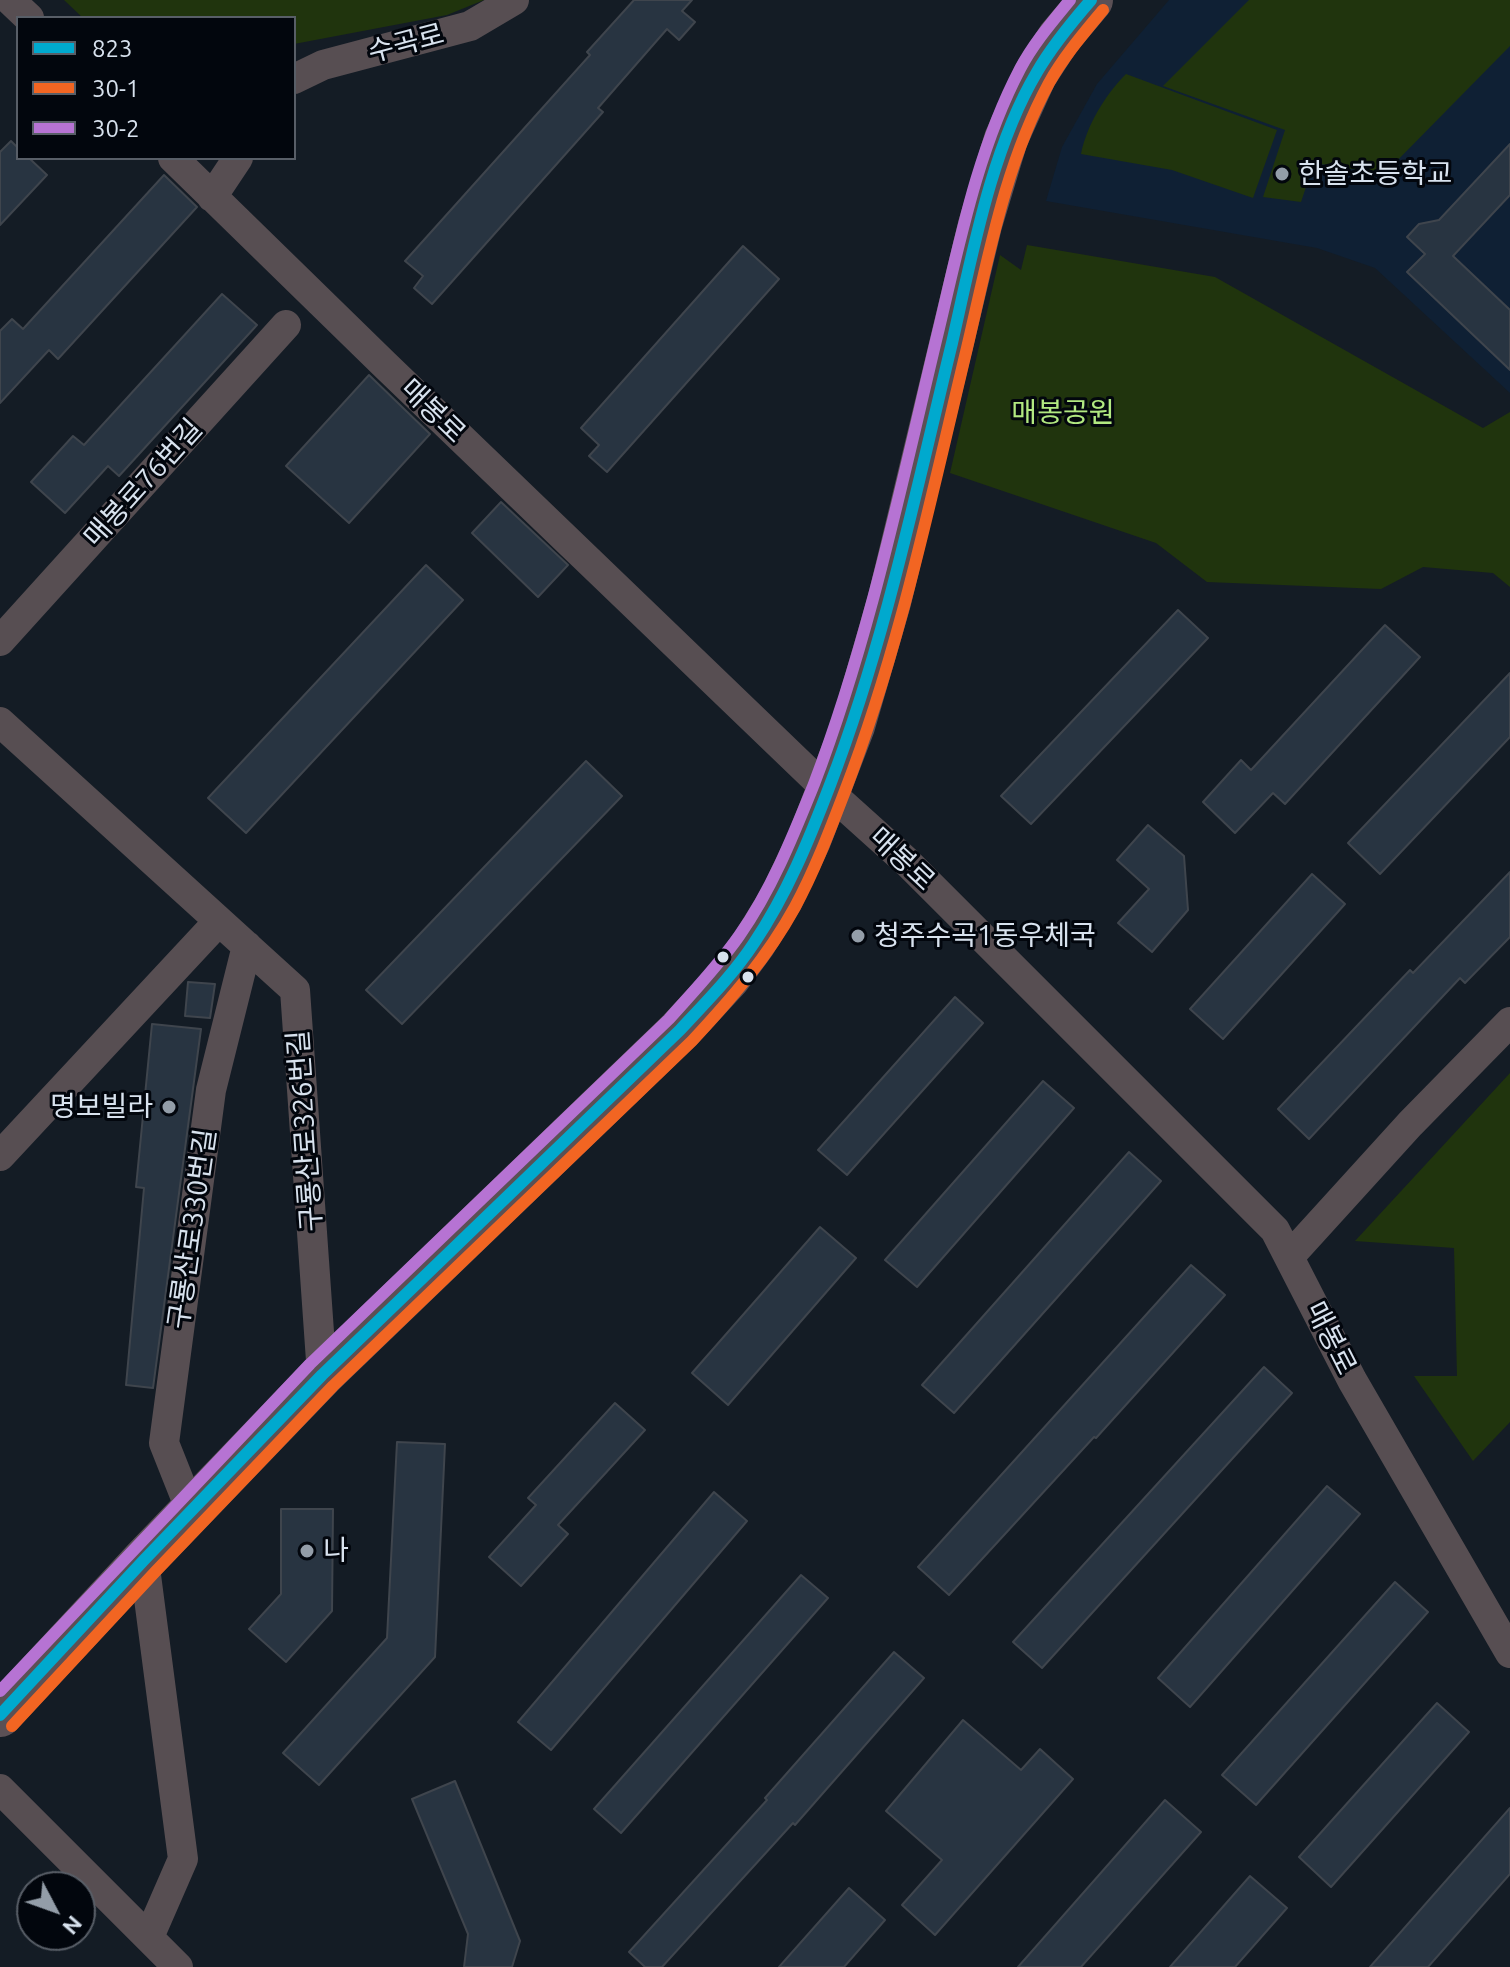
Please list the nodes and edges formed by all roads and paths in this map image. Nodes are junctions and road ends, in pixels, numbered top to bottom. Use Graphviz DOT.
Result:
graph roads {
  1 [pos="10,0"];
  2 [pos="514,0"];
  3 [pos="1091,0"];
  4 [pos="27,16"];
  5 [pos="296,78"];
  6 [pos="175,160"];
  7 [pos="237,160"];
  8 [pos="212,197"];
  9 [pos="286,325"];
  10 [pos="0,641"];
  11 [pos="0,722"];
  12 [pos="827,790"];
  13 [pos="218,922"];
  14 [pos="247,946"];
  15 [pos="1510,1022"];
  16 [pos="0,1156"];
  17 [pos="1290,1256"];
  18 [pos="322,1375"];
  19 [pos="191,1511"];
  20 [pos="144,1560"];
  21 [pos="1510,1653"];
  22 [pos="0,1715"];
  23 [pos="0,1789"];
  24 [pos="149,1937"];
  25 [pos="178,1967"];
  1 -- 4 [label="street"];
  2 -- 5 [label="street, 수곡로"];
  3 -- 12 [label="street"];
  6 -- 8 [label="street, 매봉로"];
  7 -- 8 [label="street"];
  8 -- 12 [label="street, 매봉로"];
  9 -- 10 [label="street, 매봉로76번길"];
  11 -- 13 [label="street, 구룡산로326번길"];
  12 -- 17 [label="street, 매봉로"];
  12 -- 18 [label="street"];
  13 -- 14 [label="street, 구룡산로326번길"];
  13 -- 16 [label="street"];
  14 -- 18 [label="street, 구룡산로326번길"];
  14 -- 19 [label="street, 구룡산로330번길"];
  15 -- 17 [label="street"];
  17 -- 21 [label="street, 매봉로"];
  18 -- 19 [label="street"];
  19 -- 20 [label="street"];
  20 -- 22 [label="street"];
  20 -- 24 [label="street"];
  23 -- 24 [label="street"];
  24 -- 25 [label="street"];
}
